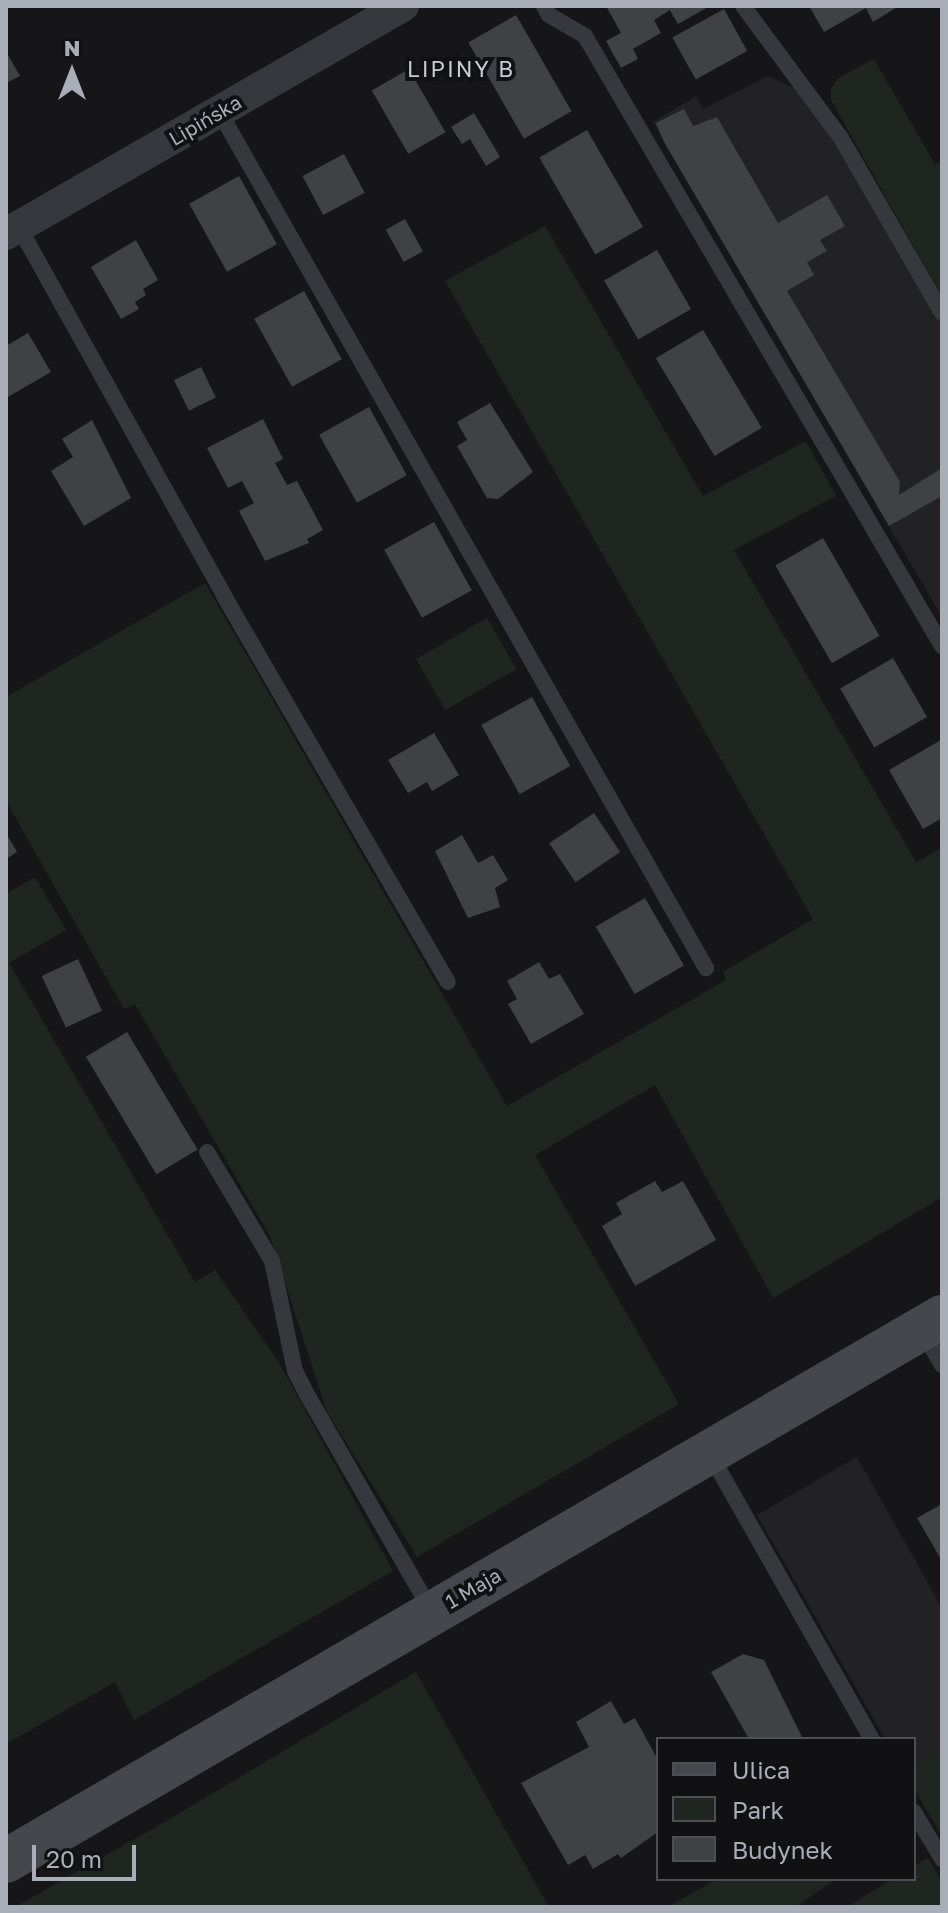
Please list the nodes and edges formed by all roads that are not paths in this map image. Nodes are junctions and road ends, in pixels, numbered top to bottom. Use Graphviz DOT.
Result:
graph roads {
  1 [pos="403,6"];
  2 [pos="544,6"];
  3 [pos="743,6"];
  4 [pos="219,111"];
  5 [pos="13,230"];
  6 [pos="942,313"];
  7 [pos="942,646"];
  8 [pos="706,968"];
  9 [pos="448,982"];
  10 [pos="207,1152"];
  11 [pos="935,1337"];
  12 [pos="708,1452"];
  13 [pos="432,1612"];
  14 [pos="871,1737"];
  15 [pos="916,1815"];
  16 [pos="942,1859"];
  17 [pos="6,1861"];
  1 -- 4 [label="street, Lipińska"];
  2 -- 7 [label="lane"];
  3 -- 6 [label="lane"];
  4 -- 5 [label="street, Lipińska"];
  4 -- 8 [label="lane"];
  5 -- 9 [label="lane"];
  10 -- 13 [label="lane"];
  11 -- 12 [label="main road, 1 Maja"];
  12 -- 13 [label="main road, 1 Maja"];
  12 -- 14 [label="lane"];
  13 -- 17 [label="main road, 1 Maja"];
  15 -- 16 [label="lane"];
}
